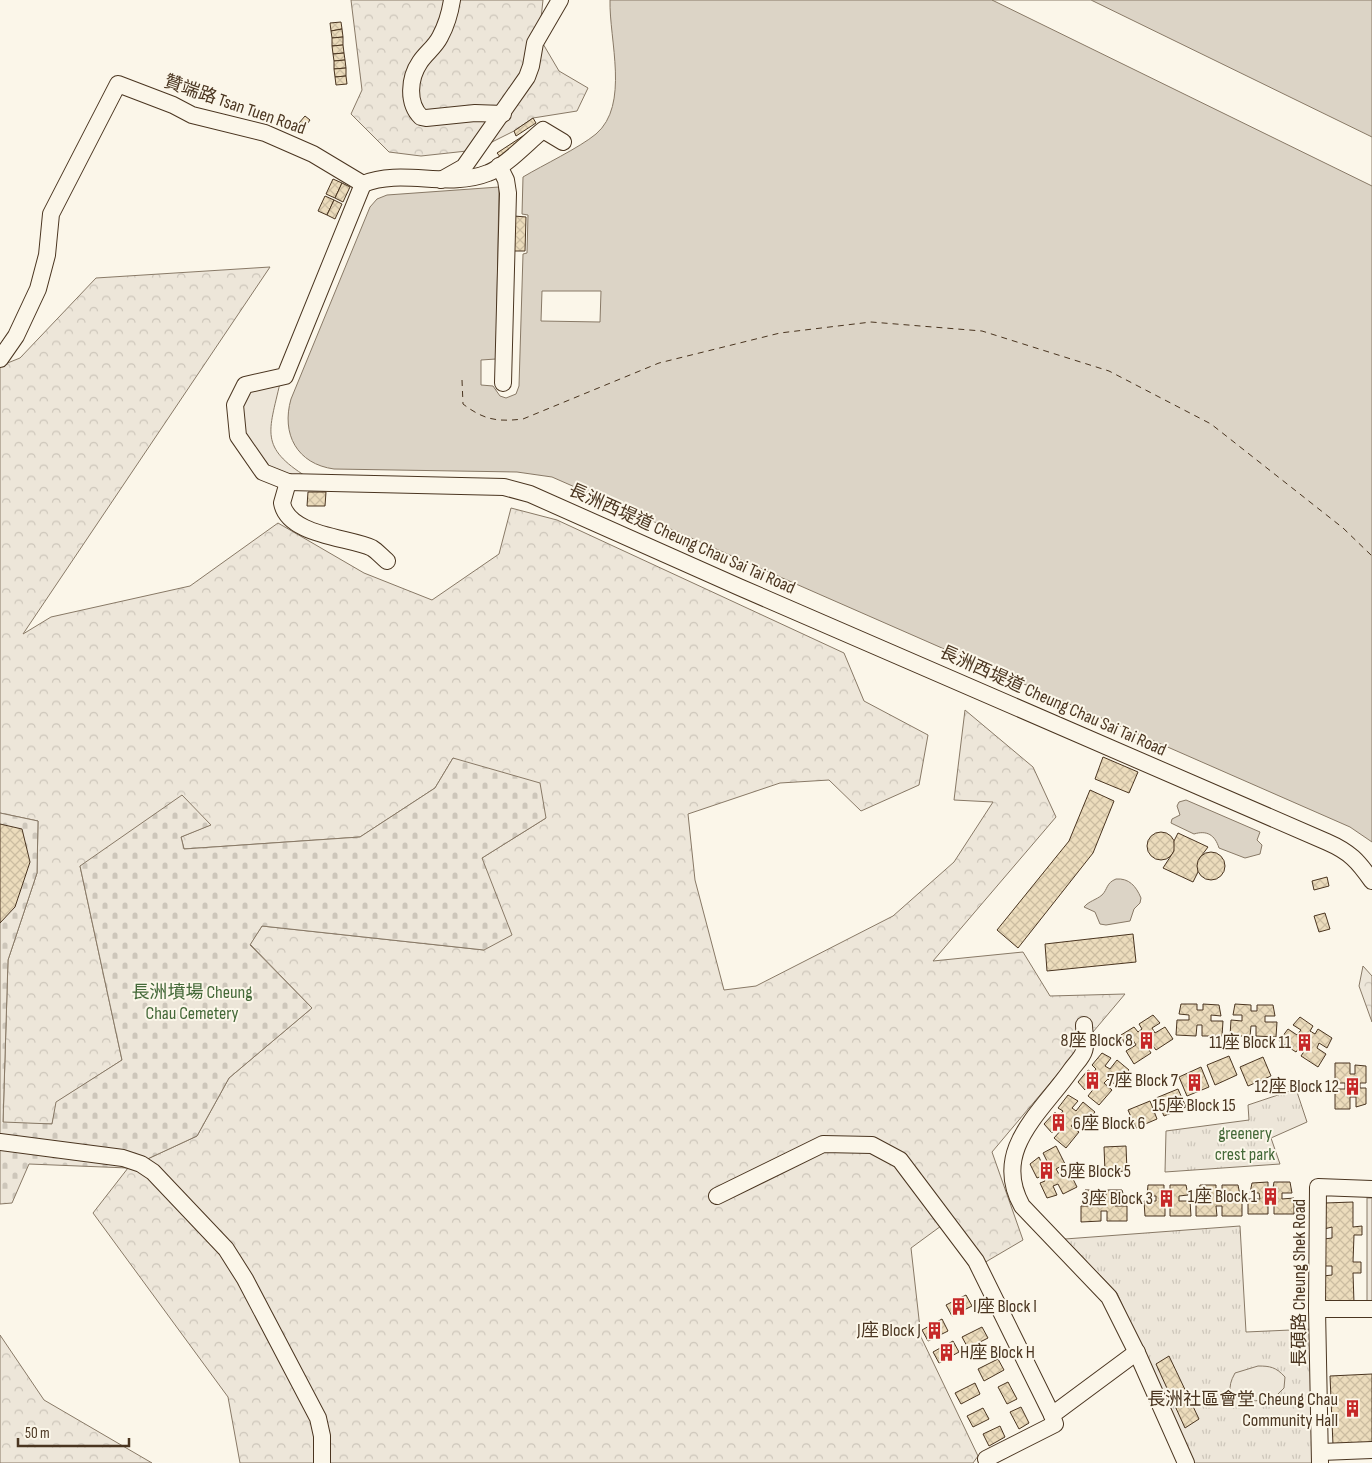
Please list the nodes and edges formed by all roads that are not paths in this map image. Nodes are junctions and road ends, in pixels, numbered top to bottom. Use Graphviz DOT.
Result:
graph roads {
  1 [pos="452,0"];
  2 [pos="560,0"];
  3 [pos="502,114"];
  4 [pos="563,142"];
  5 [pos="499,166"];
  6 [pos="441,180"];
  7 [pos="363,184"];
  8 [pos="0,359"];
  9 [pos="504,383"];
  10 [pos="288,482"];
  11 [pos="387,561"];
  12 [pos="1372,881"];
  13 [pos="1084,1025"];
  14 [pos="0,1142"];
  15 [pos="1372,1189"];
  16 [pos="717,1196"];
  17 [pos="1317,1309"];
  18 [pos="1372,1309"];
  19 [pos="1137,1352"];
  20 [pos="1052,1415"];
  21 [pos="1372,1450"];
  22 [pos="1321,1458"];
  23 [pos="986,1459"];
  24 [pos="322,1463"];
  25 [pos="1186,1463"];
  1 -- 3 [label="street"];
  2 -- 3 [label="street"];
  3 -- 6 [label="street"];
  4 -- 5 [label="street"];
  5 -- 6 [label="street"];
  5 -- 9 [label="street"];
  6 -- 7 [label="street"];
  7 -- 8 [label="street, 贊端路 Tsan Tuen Road"];
  7 -- 10 [label="street, 長洲西堤道 Cheung Chau Sai Tai Road"];
  10 -- 11 [label="street"];
  10 -- 12 [label="street, 長洲西堤道 Cheung Chau Sai Tai Road"];
  13 -- 19 [label="street"];
  14 -- 24 [label="street"];
  15 -- 17 [label="street, 長碩路 Cheung Shek Road"];
  16 -- 20 [label="street"];
  17 -- 18 [label="street"];
  17 -- 22 [label="street, 長碩路 Cheung Shek Road"];
  19 -- 20 [label="street"];
  19 -- 25 [label="street"];
  20 -- 23 [label="street"];
  21 -- 22 [label="street"];
}
